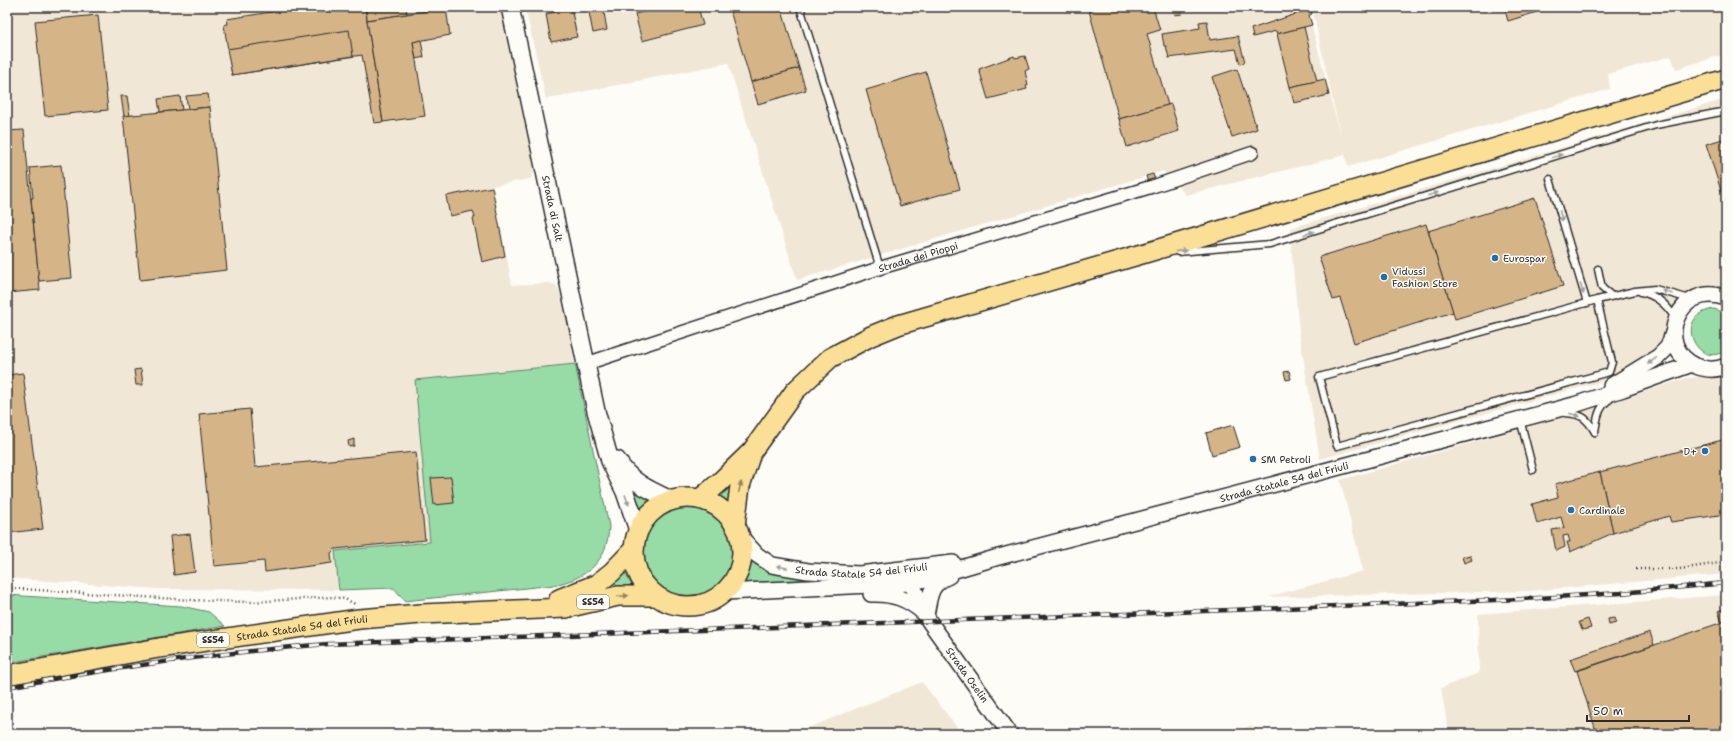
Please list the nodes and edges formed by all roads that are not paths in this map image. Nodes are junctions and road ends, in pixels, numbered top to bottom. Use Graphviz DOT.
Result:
graph roads {
  1 [pos="510,7"];
  2 [pos="800,7"];
  3 [pos="1726,79"];
  4 [pos="1726,111"];
  5 [pos="1252,153"];
  6 [pos="1550,179"];
  7 [pos="1142,254"];
  8 [pos="880,268"];
  9 [pos="1598,268"];
  10 [pos="1635,291"];
  11 [pos="1715,295"];
  12 [pos="1612,296"];
  13 [pos="1597,300"];
  14 [pos="1587,303"];
  15 [pos="1674,325"];
  16 [pos="585,364"];
  17 [pos="1692,364"];
  18 [pos="1726,366"];
  19 [pos="1624,389"];
  20 [pos="1574,404"];
  21 [pos="596,411"];
  22 [pos="1548,412"];
  23 [pos="1520,419"];
  24 [pos="752,450"];
  25 [pos="1533,470"];
  26 [pos="700,499"];
  27 [pos="671,500"];
  28 [pos="638,530"];
  29 [pos="737,530"];
  30 [pos="633,550"];
  31 [pos="995,558"];
  32 [pos="876,572"];
  33 [pos="911,583"];
  34 [pos="760,590"];
  35 [pos="725,592"];
  36 [pos="656,596"];
  37 [pos="529,609"];
  38 [pos="926,615"];
  39 [pos="7,675"];
  40 [pos="1010,734"];
  1 -- 16 [label="main road, Strada di Salt"];
  2 -- 8 [label="lane"];
  3 -- 7 [label="main road"];
  7 -- 4 [label="lane, one-way"];
  5 -- 8 [label="street, Strada dei Pioppi"];
  6 -- 14 [label="lane, one-way"];
  7 -- 24 [label="main road"];
  8 -- 16 [label="street, Strada dei Pioppi"];
  9 -- 12 [label="lane"];
  11 -- 10 [label="lane, one-way"];
  10 -- 12 [label="lane"];
  10 -- 15 [label="lane"];
  11 -- 15 [label="street, Strada Statale 54 del Friuli / SS54"];
  12 -- 13 [label="lane"];
  13 -- 14 [label="lane"];
  13 -- 14 [label="lane"];
  15 -- 17 [label="street"];
  15 -- 20 [label="street, Strada Statale 54 del Friuli / SS54, one-way"];
  16 -- 21 [label="main road, Strada di Salt"];
  17 -- 18 [label="street"];
  17 -- 19 [label="street, Strada Statale 54 del Friuli / SS54"];
  19 -- 20 [label="street, Strada Statale 54 del Friuli / SS54"];
  22 -- 19 [label="lane, one-way"];
  20 -- 22 [label="street, Strada Statale 54 del Friuli / SS54"];
  21 -- 27 [label="main road"];
  21 -- 28 [label="main road, one-way"];
  22 -- 23 [label="street, Strada Statale 54 del Friuli / SS54"];
  23 -- 25 [label="lane"];
  23 -- 31 [label="street, Strada Statale 54 del Friuli / SS54"];
  24 -- 26 [label="main road"];
  29 -- 24 [label="main road, one-way"];
  26 -- 27 [label="main road, Strada Statale 54 del Friuli / SS54"];
  26 -- 29 [label="main road, Strada Statale 54 del Friuli / SS54"];
  27 -- 28 [label="main road, Strada Statale 54 del Friuli / SS54"];
  28 -- 30 [label="main road, Strada Statale 54 del Friuli / SS54"];
  32 -- 29 [label="street, Strada Statale 54 del Friuli / SS54, one-way"];
  29 -- 35 [label="main road, Strada Statale 54 del Friuli / SS54"];
  30 -- 36 [label="main road, Strada Statale 54 del Friuli / SS54"];
  30 -- 37 [label="main road, Strada Statale 54 del Friuli / SS54"];
  31 -- 32 [label="street, Strada Statale 54 del Friuli / SS54"];
  31 -- 33 [label="street, Strada Statale 54 del Friuli / SS54"];
  31 -- 38 [label="street, Strada Statale 54 del Friuli"];
  32 -- 33 [label="street"];
  33 -- 34 [label="street, Strada Statale 54 del Friuli / SS54"];
  33 -- 38 [label="street, Strada Statale 54 del Friuli"];
  34 -- 35 [label="street, Strada Statale 54 del Friuli / SS54"];
  34 -- 38 [label="street, Strada Statale 54 del Friuli / SS54"];
  35 -- 36 [label="main road, Strada Statale 54 del Friuli / SS54"];
  37 -- 36 [label="main road, Strada Statale 54 del Friuli / SS54, one-way"];
  37 -- 39 [label="main road, Strada Statale 54 del Friuli / SS54"];
  38 -- 40 [label="street, Strada Oselin"];
}
